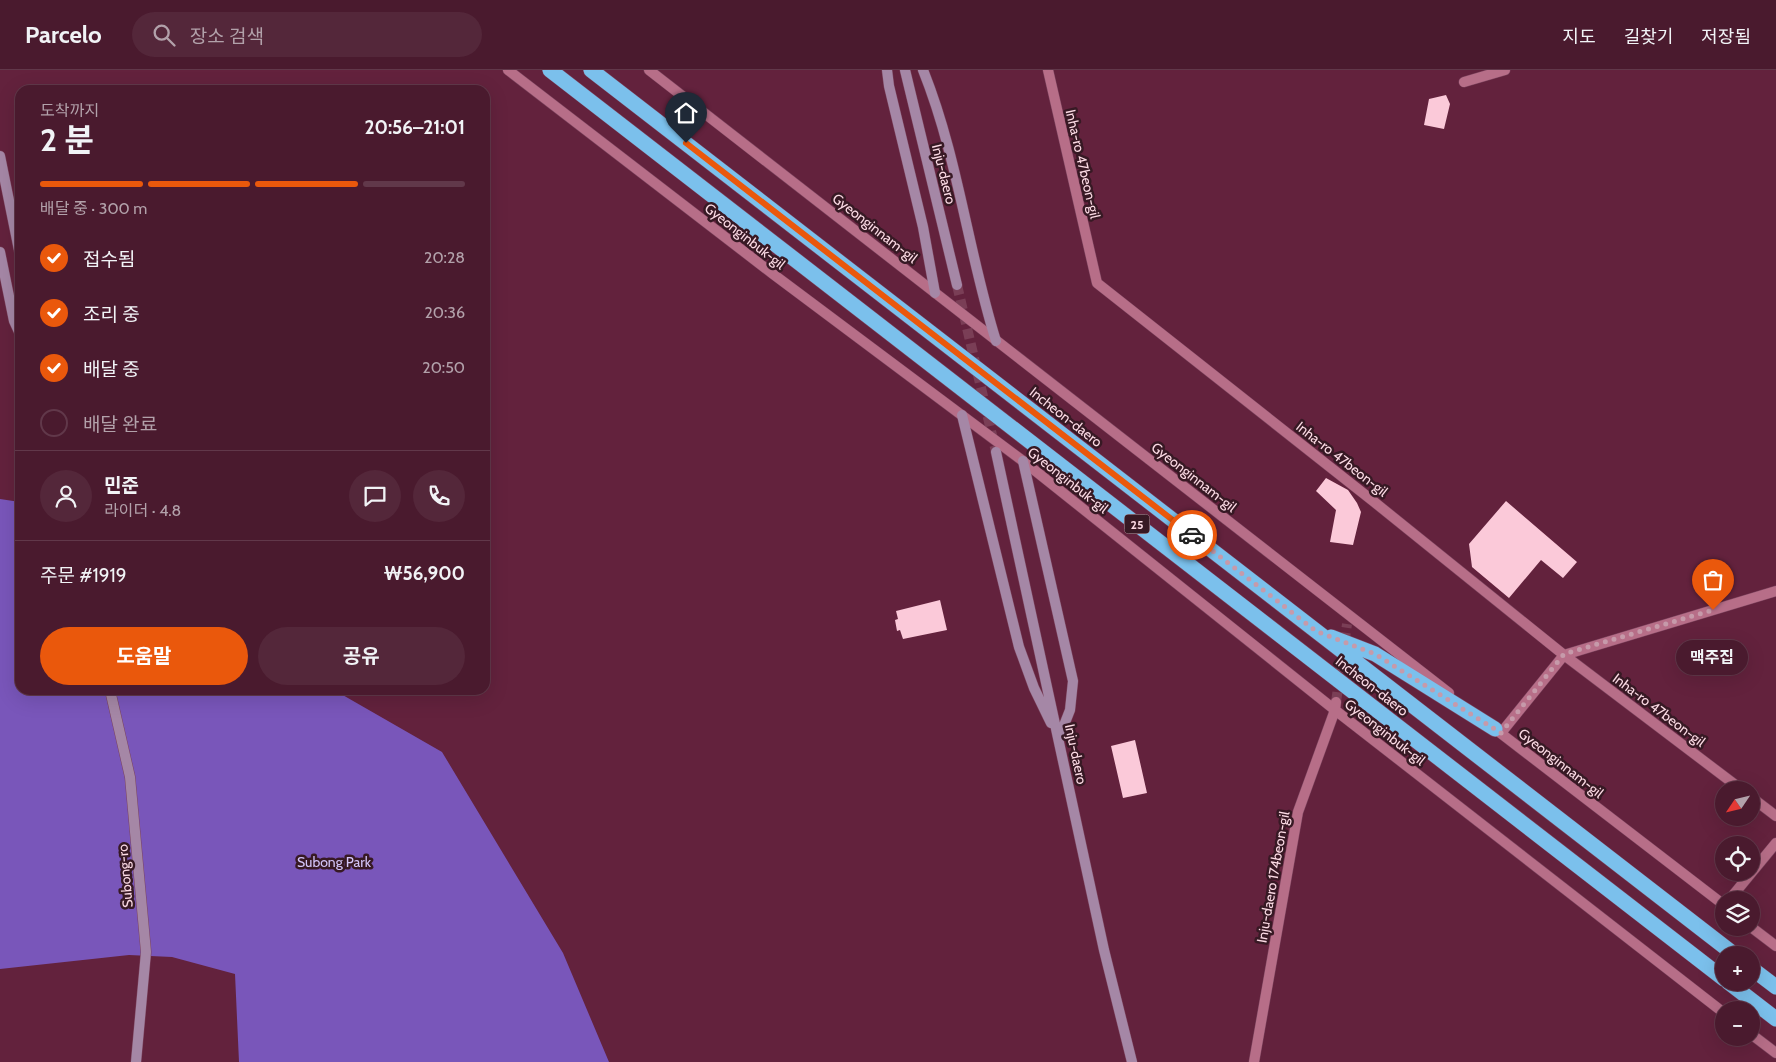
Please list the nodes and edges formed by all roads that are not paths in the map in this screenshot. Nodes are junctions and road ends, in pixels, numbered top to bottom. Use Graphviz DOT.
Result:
graph roads {
  1 [pos="508,70"];
  2 [pos="550,70"];
  3 [pos="591,70"];
  4 [pos="649,70"];
  5 [pos="887,70"];
  6 [pos="905,70"];
  7 [pos="923,70"];
  8 [pos="1048,70"];
  9 [pos="1505,70"];
  10 [pos="1464,82"];
  11 [pos="0,156"];
  12 [pos="15,230"];
  13 [pos="0,252"];
  14 [pos="957,285"];
  15 [pos="935,293"];
  16 [pos="15,323"];
  17 [pos="996,341"];
  18 [pos="962,415"];
  19 [pos="996,452"];
  20 [pos="1023,461"];
  21 [pos="1776,591"];
  22 [pos="1316,631"];
  23 [pos="1564,654"];
  24 [pos="111,695"];
  25 [pos="1335,706"];
  26 [pos="1498,731"];
  27 [pos="1059,739"];
  28 [pos="1730,781"];
  29 [pos="1760,804"];
  30 [pos="1776,816"];
  31 [pos="1776,843"];
  32 [pos="1736,891"];
  33 [pos="1715,898"];
  34 [pos="1760,934"];
  35 [pos="1723,946"];
  36 [pos="1776,946"];
  37 [pos="1715,972"];
  38 [pos="1760,975"];
  39 [pos="1776,987"];
  40 [pos="1739,991"];
  41 [pos="1715,1005"];
  42 [pos="1776,1020"];
  43 [pos="1760,1041"];
  44 [pos="1776,1053"];
  45 [pos="136,1062"];
  46 [pos="1132,1062"];
  47 [pos="1254,1062"];
  1 -- 18 [label="street, Gyeonginbuk-gil"];
  2 -- 37 [label="highway, Incheon-daero / 25"];
  3 -- 22 [label="highway, Incheon-daero / 25"];
  4 -- 15 [label="street, Gyeonginnam-gil"];
  5 -- 15 [label="street"];
  6 -- 14 [label="street, Inju-daero"];
  7 -- 17 [label="street"];
  8 -- 23 [label="street, Inha-ro 47beon-gil"];
  9 -- 10 [label="street"];
  11 -- 12 [label="street"];
  13 -- 16 [label="street"];
  15 -- 17 [label="street, Gyeonginnam-gil"];
  17 -- 26 [label="street, Gyeonginnam-gil"];
  18 -- 20 [label="street, Gyeonginbuk-gil"];
  18 -- 27 [label="street"];
  19 -- 27 [label="street, Inju-daero"];
  20 -- 25 [label="street, Gyeonginbuk-gil"];
  20 -- 27 [label="street"];
  21 -- 23 [label="street"];
  22 -- 26 [label="highway"];
  22 -- 35 [label="highway, Incheon-daero / 25"];
  23 -- 26 [label="street"];
  23 -- 28 [label="street, Inha-ro 47beon-gil"];
  24 -- 45 [label="street, Subong-ro"];
  25 -- 41 [label="street, Gyeonginbuk-gil"];
  25 -- 47 [label="street, Inju-daero 174beon-gil"];
  26 -- 33 [label="street, Gyeonginnam-gil"];
  27 -- 46 [label="street, Inju-daero"];
  29 -- 30 [label="street"];
  31 -- 32 [label="street"];
  34 -- 36 [label="street"];
  38 -- 39 [label="highway"];
  40 -- 42 [label="highway"];
  43 -- 44 [label="street"];
}
